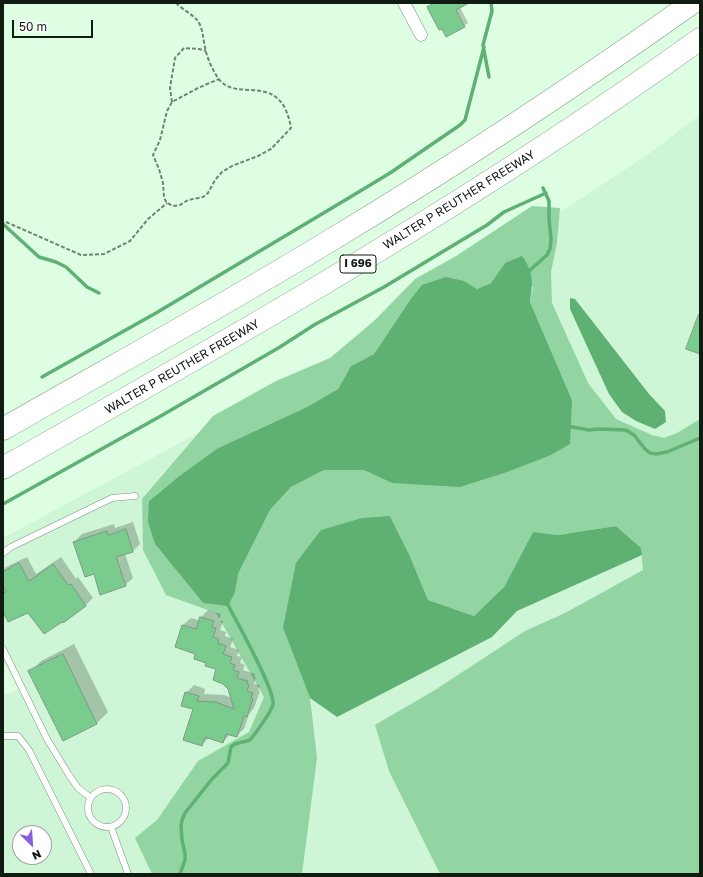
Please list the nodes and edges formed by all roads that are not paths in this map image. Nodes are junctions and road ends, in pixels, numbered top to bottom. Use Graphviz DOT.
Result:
graph roads {
  1 [pos="404,3"];
  2 [pos="692,3"];
  3 [pos="421,35"];
  4 [pos="700,39"];
  5 [pos="3,429"];
  6 [pos="3,468"];
  7 [pos="134,496"];
  8 [pos="3,553"];
  9 [pos="3,650"];
  10 [pos="3,736"];
  11 [pos="91,798"];
  12 [pos="111,827"];
  13 [pos="91,874"];
  14 [pos="128,874"];
  1 -- 3 [label="street"];
  2 -- 5 [label="highway, I 696"];
  4 -- 6 [label="highway, WALTER P REUTHER FREEWAY / I 696"];
  7 -- 8 [label="lane"];
  9 -- 11 [label="lane"];
  10 -- 13 [label="lane"];
  11 -- 12 [label="lane"];
  11 -- 12 [label="lane"];
  12 -- 14 [label="lane"];
}
